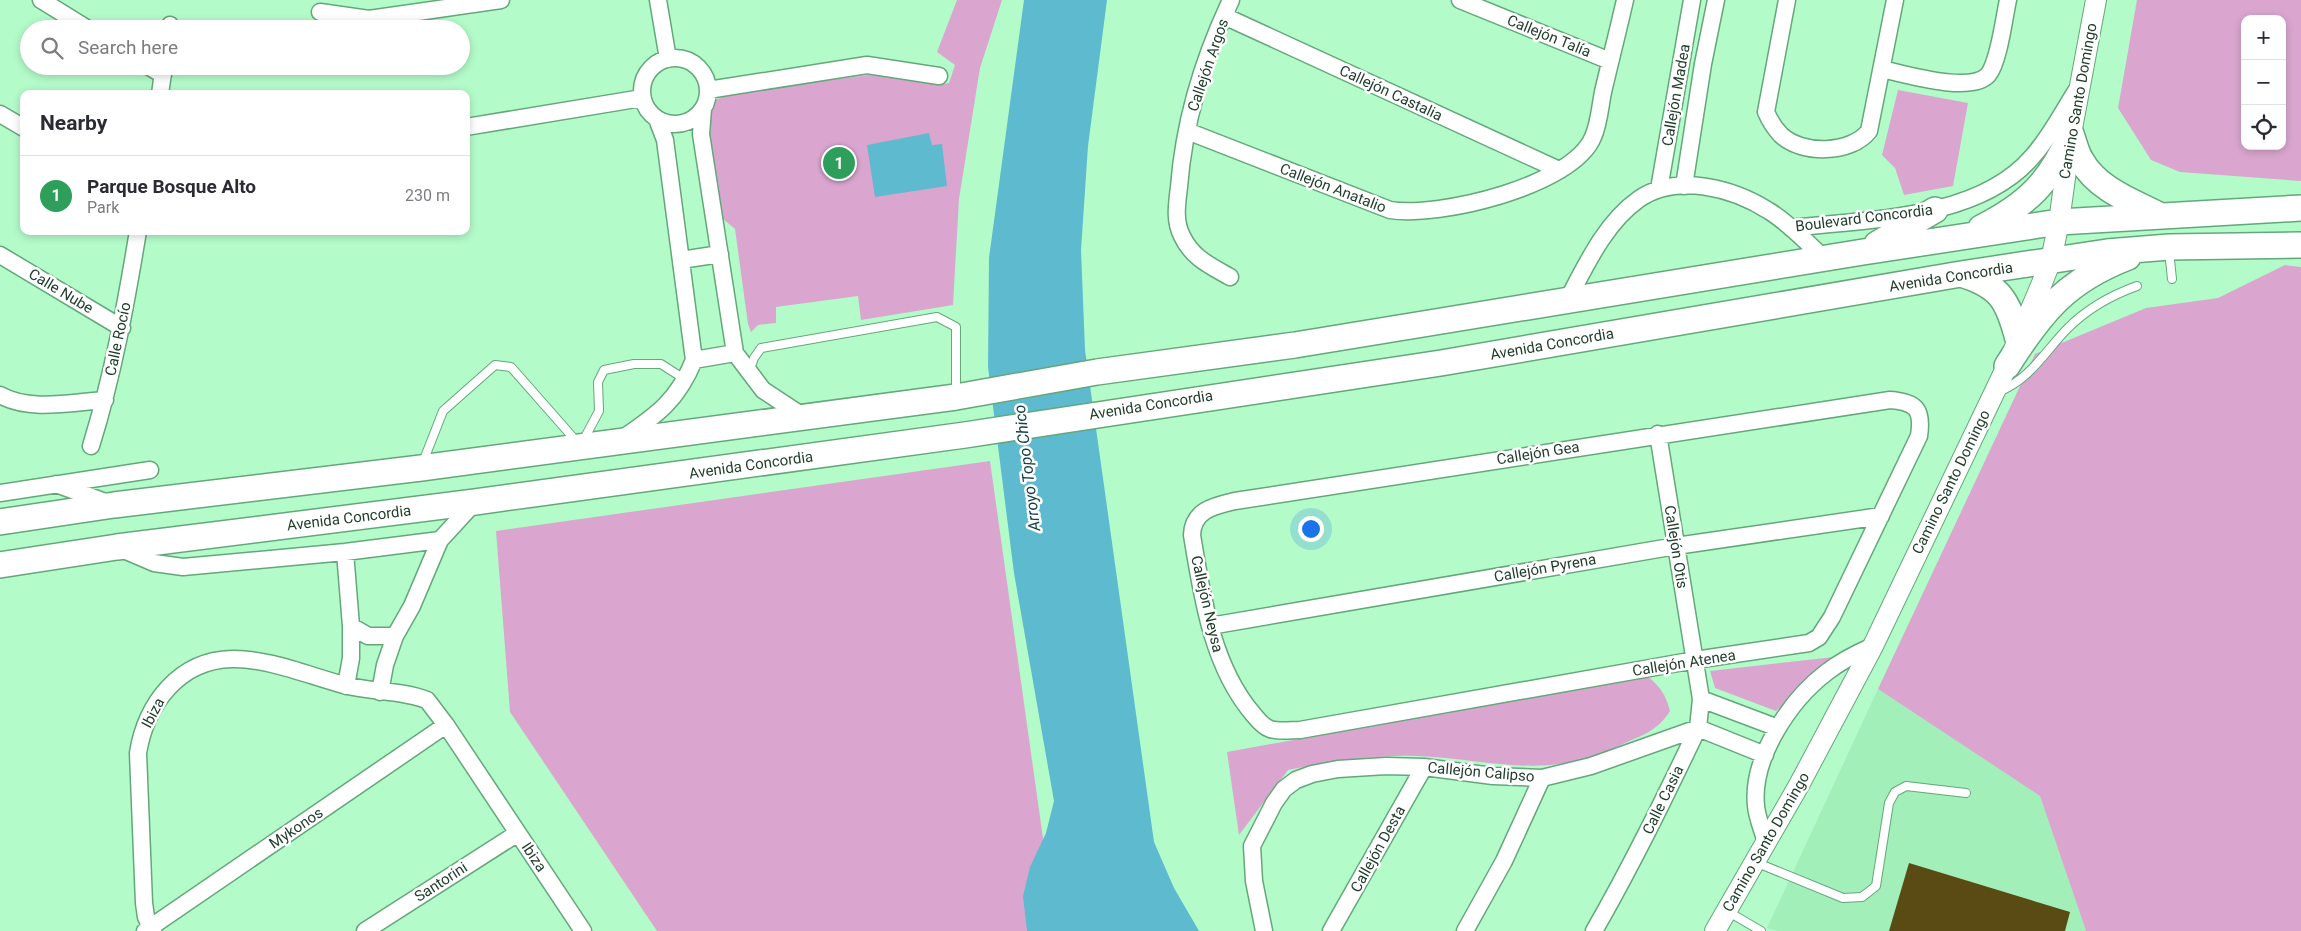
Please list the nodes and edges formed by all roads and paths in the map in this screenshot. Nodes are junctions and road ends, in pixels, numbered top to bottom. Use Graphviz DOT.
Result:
graph roads {
  1 [pos="41,0"];
  2 [pos="501,0"];
  3 [pos="658,0"];
  4 [pos="1232,0"];
  5 [pos="1460,0"];
  6 [pos="1625,0"];
  7 [pos="1692,0"];
  8 [pos="1716,0"];
  9 [pos="1787,0"];
  10 [pos="1895,0"];
  11 [pos="2008,0"];
  12 [pos="2096,0"];
  13 [pos="320,12"];
  14 [pos="1224,16"];
  15 [pos="73,20"];
  16 [pos="668,59"];
  17 [pos="1682,60"];
  18 [pos="1610,61"];
  19 [pos="1703,64"];
  20 [pos="1882,69"];
  21 [pos="162,75"];
  22 [pos="939,76"];
  23 [pos="2082,81"];
  24 [pos="161,90"];
  25 [pos="708,90"];
  26 [pos="642,98"];
  27 [pos="703,109"];
  28 [pos="0,114"];
  29 [pos="657,119"];
  30 [pos="20,126"];
  31 [pos="470,126"];
  32 [pos="1187,132"];
  33 [pos="2071,134"];
  34 [pos="1559,170"];
  35 [pos="1684,186"];
  36 [pos="1659,189"];
  37 [pos="2301,208"];
  38 [pos="1935,210"];
  39 [pos="2201,214"];
  40 [pos="2161,216"];
  41 [pos="1791,228"];
  42 [pos="137,235"];
  43 [pos="1964,237"];
  44 [pos="2054,241"];
  45 [pos="2301,245"];
  46 [pos="2164,247"];
  47 [pos="1863,252"];
  48 [pos="720,254"];
  49 [pos="0,255"];
  50 [pos="1824,258"];
  51 [pos="681,260"];
  52 [pos="1961,274"];
  53 [pos="1230,278"];
  54 [pos="2172,279"];
  55 [pos="1904,284"];
  56 [pos="2137,286"];
  57 [pos="1568,301"];
  58 [pos="122,328"];
  59 [pos="2018,339"];
  60 [pos="735,353"];
  61 [pos="694,360"];
  62 [pos="2007,366"];
  63 [pos="749,374"];
  64 [pos="686,380"];
  65 [pos="1994,393"];
  66 [pos="0,394"];
  67 [pos="956,397"];
  68 [pos="105,400"];
  69 [pos="1890,400"];
  70 [pos="804,417"];
  71 [pos="1658,434"];
  72 [pos="616,442"];
  73 [pos="91,446"];
  74 [pos="580,446"];
  75 [pos="421,468"];
  76 [pos="150,470"];
  77 [pos="54,484"];
  78 [pos="0,492"];
  79 [pos="475,502"];
  80 [pos="114,505"];
  81 [pos="1880,516"];
  82 [pos="0,522"];
  83 [pos="1192,524"];
  84 [pos="440,540"];
  85 [pos="1676,546"];
  86 [pos="117,547"];
  87 [pos="345,552"];
  88 [pos="0,565"];
  89 [pos="351,626"];
  90 [pos="1210,626"];
  91 [pos="395,636"];
  92 [pos="1873,646"];
  93 [pos="1695,660"];
  94 [pos="346,686"];
  95 [pos="380,692"];
  96 [pos="1701,699"];
  97 [pos="446,725"];
  98 [pos="1698,728"];
  99 [pos="1778,728"];
  100 [pos="1269,729"];
  101 [pos="1765,755"];
  102 [pos="1424,767"];
  103 [pos="1542,778"];
  104 [pos="1966,793"];
  105 [pos="518,833"];
  106 [pos="1766,843"];
  107 [pos="1755,862"];
  108 [pos="1727,911"];
  109 [pos="149,930"];
  110 [pos="582,930"];
  111 [pos="365,931"];
  112 [pos="1264,931"];
  113 [pos="1332,931"];
  114 [pos="1464,931"];
  115 [pos="1594,931"];
  116 [pos="1715,931"];
  117 [pos="1761,931"];
  1 -- 15 [label="street"];
  2 -- 13 [label="street"];
  3 -- 16 [label="street"];
  4 -- 14 [label="street, Callejón Argos"];
  5 -- 18 [label="street, Callejón Talía"];
  6 -- 18 [label="street, Callejón Anatalio"];
  7 -- 17 [label="street, Callejón Madea"];
  8 -- 19 [label="street, Callejón Madea"];
  9 -- 20 [label="street"];
  10 -- 20 [label="street"];
  11 -- 20 [label="street"];
  12 -- 23 [label="street, Camino Santo Domingo"];
  14 -- 32 [label="street, Callejón Argos"];
  14 -- 34 [label="street, Callejón Castalia"];
  16 -- 25 [label="street"];
  16 -- 26 [label="street"];
  17 -- 19 [label="street"];
  17 -- 36 [label="street, Callejón Madea"];
  18 -- 34 [label="street, Callejón Anatalio"];
  19 -- 35 [label="street, Callejón Madea"];
  21 -- 24 [label="street"];
  22 -- 25 [label="street"];
  23 -- 33 [label="street, Camino Santo Domingo"];
  23 -- 38 [label="street, Boulevard Concordia"];
  25 -- 27 [label="street"];
  26 -- 29 [label="street"];
  26 -- 31 [label="street"];
  27 -- 29 [label="street"];
  27 -- 48 [label="street"];
  28 -- 30 [label="street"];
  29 -- 51 [label="street"];
  32 -- 34 [label="street, Callejón Anatalio"];
  32 -- 53 [label="street, Callejón Argos"];
  33 -- 40 [label="main road"];
  33 -- 43 [label="main road"];
  33 -- 44 [label="street, Camino Santo Domingo"];
  35 -- 36 [label="street, Boulevard Concordia"];
  35 -- 41 [label="street, Boulevard Concordia"];
  36 -- 57 [label="street, Boulevard Concordia"];
  37 -- 39 [label="main road, Avenida Concordia"];
  38 -- 41 [label="street, Boulevard Concordia"];
  38 -- 47 [label="main road"];
  39 -- 40 [label="main road, Avenida Concordia"];
  39 -- 44 [label="main road"];
  40 -- 44 [label="main road, Avenida Concordia"];
  41 -- 50 [label="street"];
  42 -- 58 [label="street, Calle Rocío"];
  43 -- 44 [label="main road, Avenida Concordia"];
  43 -- 47 [label="main road, Avenida Concordia"];
  44 -- 46 [label="main road, Avenida Concordia"];
  44 -- 52 [label="main road, Avenida Concordia"];
  44 -- 55 [label="main road"];
  44 -- 59 [label="street, Camino Santo Domingo"];
  45 -- 46 [label="main road, Avenida Concordia"];
  46 -- 54 [label="lane"];
  46 -- 62 [label="main road"];
  47 -- 50 [label="main road, Avenida Concordia"];
  48 -- 51 [label="street"];
  48 -- 60 [label="street"];
  49 -- 58 [label="street, Calle Nube"];
  50 -- 57 [label="main road, Avenida Concordia"];
  51 -- 61 [label="street"];
  52 -- 55 [label="main road, Avenida Concordia"];
  52 -- 59 [label="main road"];
  55 -- 79 [label="main road, Avenida Concordia"];
  56 -- 65 [label="lane"];
  57 -- 67 [label="main road, Avenida Concordia"];
  58 -- 68 [label="street, Calle Rocío"];
  59 -- 62 [label="street, Camino Santo Domingo"];
  60 -- 61 [label="street"];
  60 -- 63 [label="street"];
  61 -- 64 [label="street"];
  62 -- 65 [label="street, Camino Santo Domingo"];
  63 -- 67 [label="lane"];
  63 -- 70 [label="street"];
  64 -- 72 [label="street"];
  64 -- 74 [label="lane"];
  65 -- 92 [label="street, Camino Santo Domingo"];
  66 -- 68 [label="street"];
  67 -- 70 [label="main road, Avenida Concordia"];
  68 -- 73 [label="street, Calle Rocío"];
  69 -- 71 [label="street, Callejón Gea"];
  69 -- 81 [label="street, Callejón Atenea"];
  70 -- 72 [label="main road, Avenida Concordia"];
  71 -- 83 [label="street, Callejón Gea"];
  71 -- 85 [label="street, Callejón Otis"];
  72 -- 74 [label="main road, Avenida Concordia"];
  74 -- 75 [label="main road, Avenida Concordia"];
  74 -- 75 [label="lane"];
  75 -- 80 [label="main road, Avenida Concordia"];
  76 -- 77 [label="street"];
  77 -- 78 [label="street"];
  77 -- 80 [label="street"];
  79 -- 84 [label="street"];
  79 -- 86 [label="main road, Avenida Concordia"];
  80 -- 82 [label="main road, Avenida Concordia"];
  81 -- 85 [label="street, Callejón Pyrena"];
  81 -- 93 [label="street, Callejón Atenea"];
  83 -- 90 [label="street, Callejón Neysa"];
  84 -- 87 [label="street"];
  84 -- 91 [label="street"];
  85 -- 90 [label="street, Callejón Pyrena"];
  85 -- 93 [label="street, Callejón Otis"];
  86 -- 87 [label="street"];
  86 -- 88 [label="main road, Avenida Concordia"];
  87 -- 89 [label="street"];
  89 -- 91 [label="street"];
  89 -- 94 [label="street"];
  90 -- 100 [label="street, Callejón Neysa"];
  91 -- 95 [label="street"];
  92 -- 99 [label="street"];
  92 -- 106 [label="street, Camino Santo Domingo"];
  93 -- 96 [label="street, Calle Casia"];
  93 -- 100 [label="street, Callejón Atenea"];
  94 -- 95 [label="street, Ibiza"];
  94 -- 109 [label="street, Ibiza"];
  95 -- 97 [label="street, Ibiza"];
  96 -- 98 [label="street, Calle Casia"];
  96 -- 99 [label="street"];
  97 -- 105 [label="street, Ibiza"];
  97 -- 109 [label="street, Mykonos"];
  98 -- 101 [label="street"];
  98 -- 103 [label="street, Callejón Calipso"];
  98 -- 115 [label="street, Calle Casia"];
  99 -- 101 [label="street"];
  101 -- 106 [label="street"];
  102 -- 103 [label="street, Callejón Calipso"];
  102 -- 112 [label="street, Callejón Calipso"];
  102 -- 113 [label="street, Callejón Desta"];
  103 -- 114 [label="street"];
  104 -- 107 [label="lane"];
  105 -- 110 [label="street, Ibiza"];
  105 -- 111 [label="street, Santorini"];
  106 -- 107 [label="street, Camino Santo Domingo"];
  107 -- 108 [label="street, Camino Santo Domingo"];
  108 -- 116 [label="street, Camino Santo Domingo"];
  108 -- 117 [label="lane"];
}
